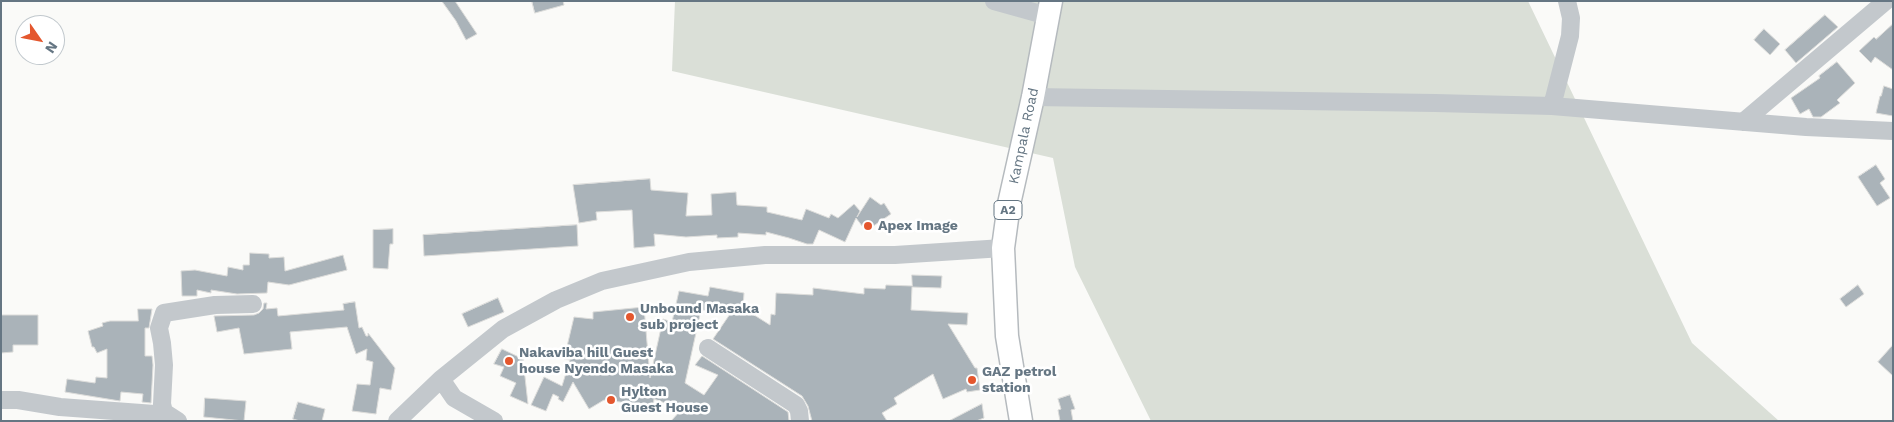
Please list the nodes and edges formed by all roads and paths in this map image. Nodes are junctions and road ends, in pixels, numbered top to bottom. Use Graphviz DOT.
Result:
graph roads {
  1 [pos="994,1"];
  2 [pos="1567,1"];
  3 [pos="1886,1"];
  4 [pos="1049,8"];
  5 [pos="1033,97"];
  6 [pos="1552,106"];
  7 [pos="1743,122"];
  8 [pos="1893,131"];
  9 [pos="1003,248"];
  10 [pos="253,304"];
  11 [pos="708,348"];
  12 [pos="441,379"];
  13 [pos="1,400"];
  14 [pos="173,418"];
  15 [pos="397,421"];
  16 [pos="494,421"];
  17 [pos="800,421"];
  18 [pos="1021,421"];
  1 -- 4 [label="street"];
  2 -- 6 [label="street"];
  3 -- 7 [label="street"];
  4 -- 5 [label="main road, Kampala Road / A2"];
  5 -- 6 [label="street"];
  5 -- 9 [label="main road, Kampala Road / A2"];
  6 -- 7 [label="street"];
  7 -- 8 [label="street"];
  9 -- 12 [label="street"];
  9 -- 18 [label="main road, Kampala Road / A2"];
  10 -- 14 [label="street"];
  11 -- 17 [label="street"];
  12 -- 15 [label="street"];
  12 -- 16 [label="street"];
  13 -- 14 [label="street"];
}
